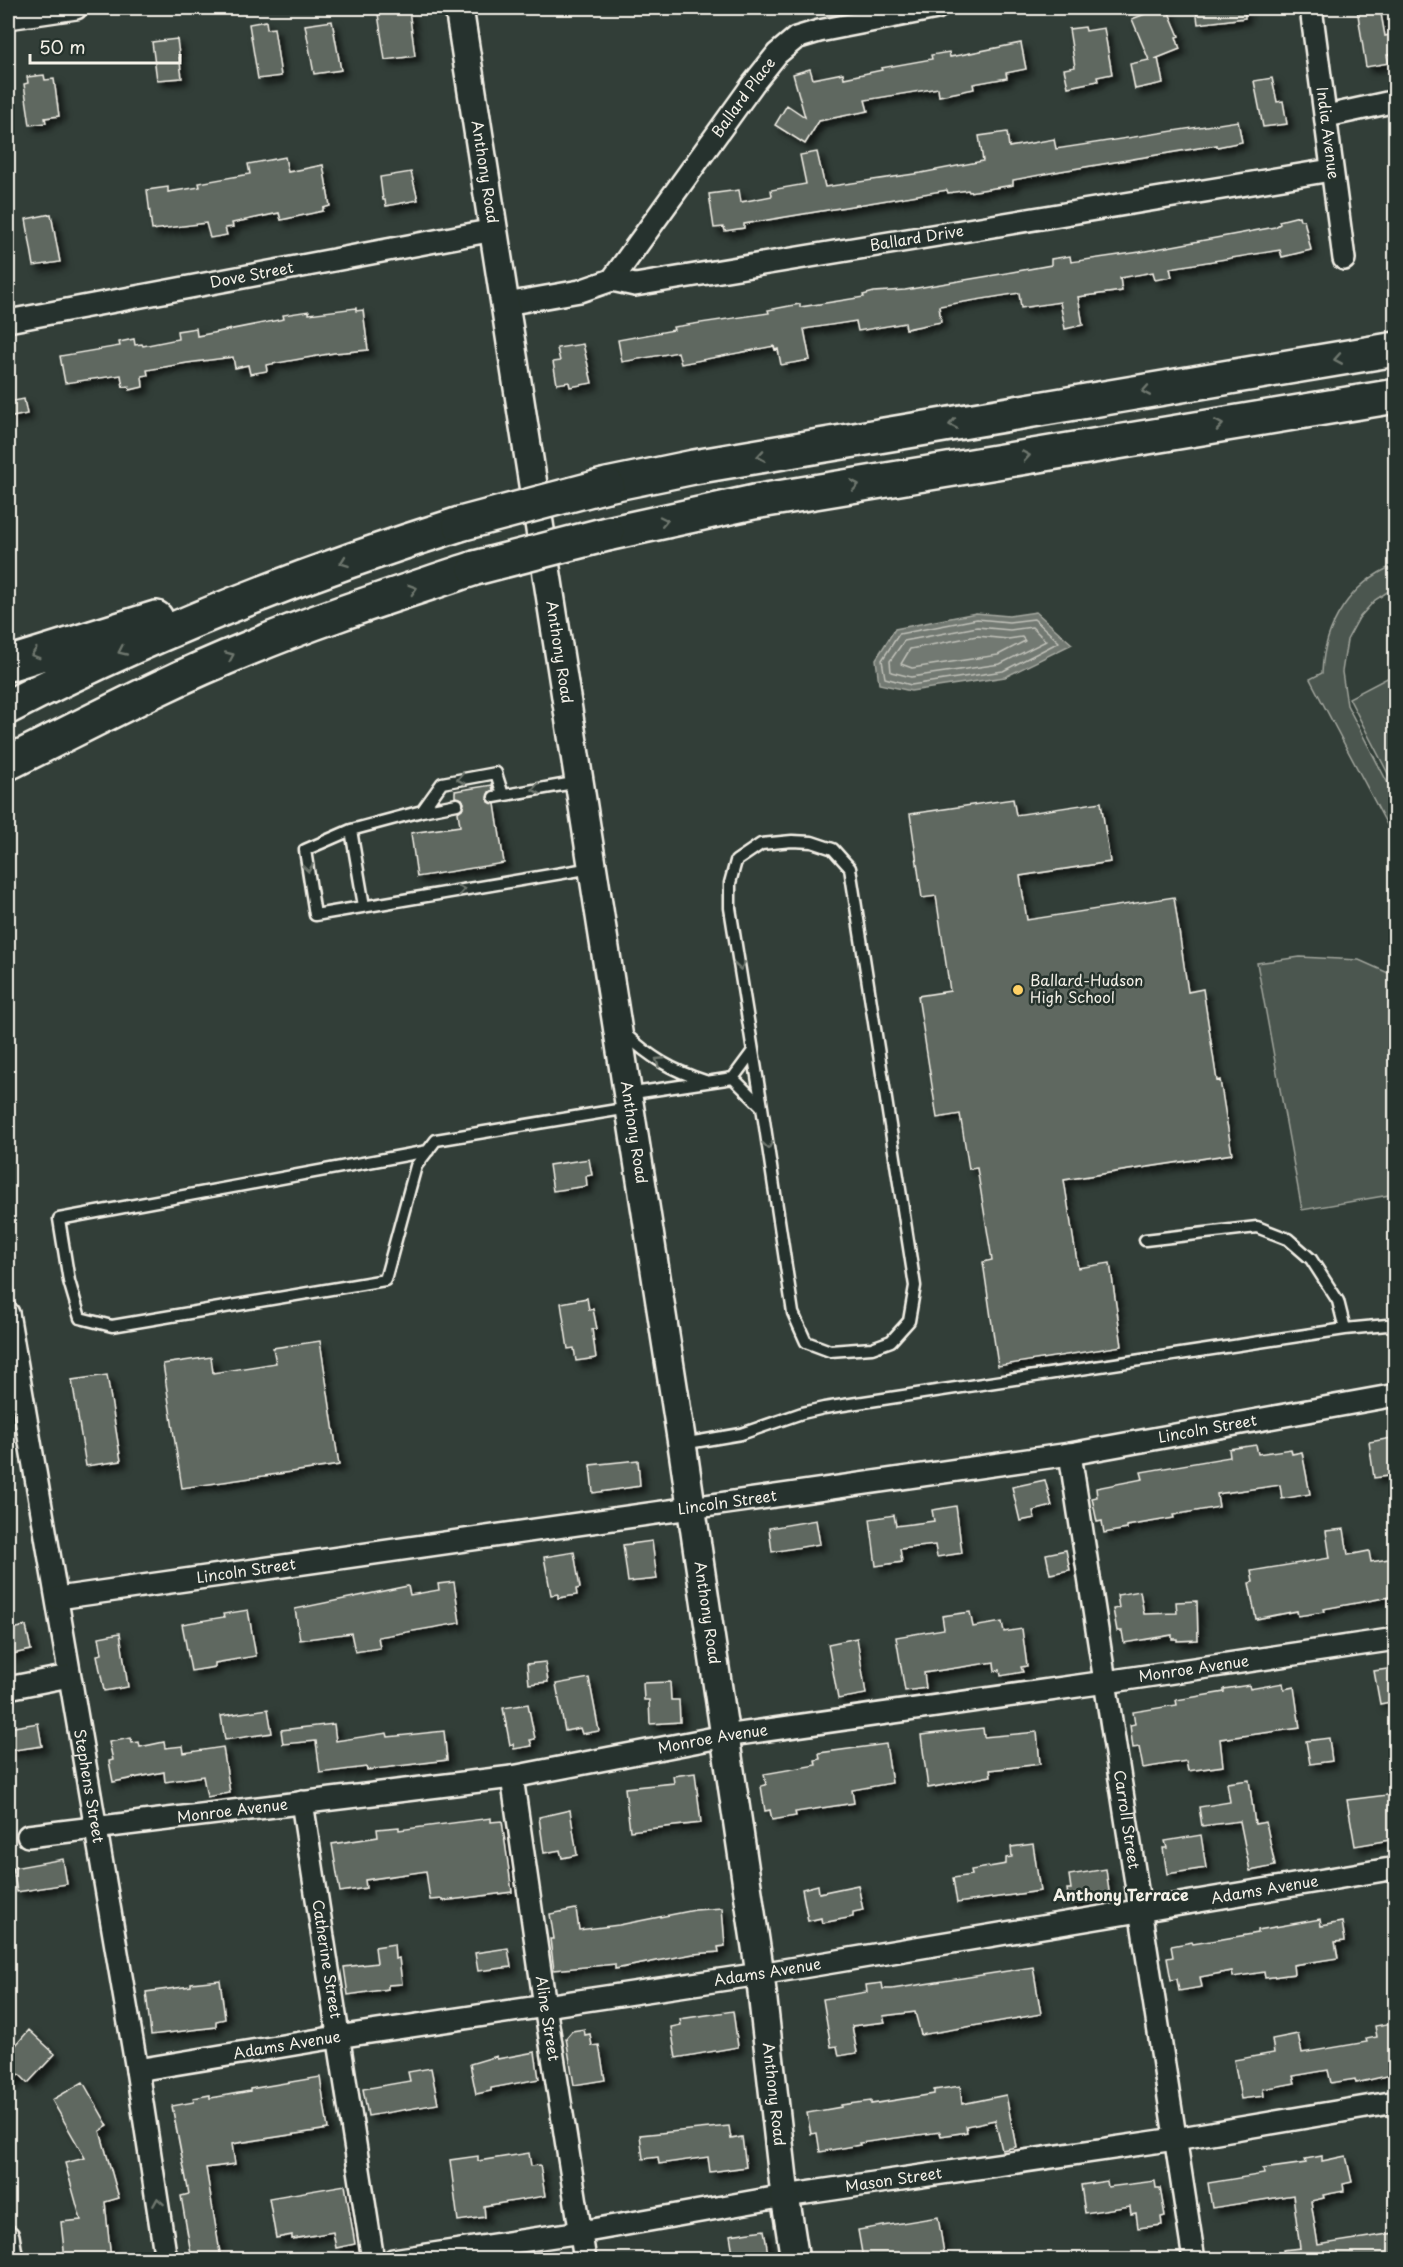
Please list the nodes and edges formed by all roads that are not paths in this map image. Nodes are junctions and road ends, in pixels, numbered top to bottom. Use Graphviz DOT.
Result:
graph roads {
  1 [pos="76,8"];
  2 [pos="459,8"];
  3 [pos="937,8"];
  4 [pos="1311,8"];
  5 [pos="8,18"];
  6 [pos="1395,102"];
  7 [pos="1327,116"];
  8 [pos="1332,170"];
  9 [pos="494,230"];
  10 [pos="1344,259"];
  11 [pos="612,280"];
  12 [pos="506,304"];
  13 [pos="8,321"];
  14 [pos="1395,349"];
  15 [pos="1395,396"];
  16 [pos="1395,402"];
  17 [pos="1353,403"];
  18 [pos="254,595"];
  19 [pos="8,664"];
  20 [pos="183,677"];
  21 [pos="8,707"];
  22 [pos="8,763"];
  23 [pos="579,782"];
  24 [pos="8,786"];
  25 [pos="457,804"];
  26 [pos="422,811"];
  27 [pos="351,830"];
  28 [pos="592,868"];
  29 [pos="364,906"];
  30 [pos="617,1026"];
  31 [pos="753,1051"];
  32 [pos="733,1078"];
  33 [pos="709,1082"];
  34 [pos="628,1101"];
  35 [pos="762,1107"];
  36 [pos="428,1151"];
  37 [pos="1145,1240"];
  38 [pos="8,1313"];
  39 [pos="1395,1328"];
  40 [pos="1345,1329"];
  41 [pos="1395,1395"];
  42 [pos="682,1444"];
  43 [pos="1070,1454"];
  44 [pos="691,1507"];
  45 [pos="58,1598"];
  46 [pos="1395,1639"];
  47 [pos="69,1676"];
  48 [pos="1106,1682"];
  49 [pos="8,1688"];
  50 [pos="724,1736"];
  51 [pos="512,1777"];
  52 [pos="302,1802"];
  53 [pos="95,1827"];
  54 [pos="28,1836"];
  55 [pos="1395,1868"];
  56 [pos="1140,1912"];
  57 [pos="760,1974"];
  58 [pos="545,2006"];
  59 [pos="337,2037"];
  60 [pos="138,2070"];
  61 [pos="1395,2102"];
  62 [pos="1175,2139"];
  63 [pos="785,2196"];
  64 [pos="581,2232"];
  65 [pos="8,2236"];
  66 [pos="12,2259"];
  67 [pos="166,2259"];
  68 [pos="373,2259"];
  69 [pos="393,2259"];
  70 [pos="585,2259"];
  71 [pos="795,2259"];
  72 [pos="1194,2259"];
  1 -- 5 [label="street"];
  2 -- 9 [label="street, Anthony Road"];
  3 -- 11 [label="street, Ballard Place"];
  4 -- 7 [label="street, India Avenue"];
  6 -- 7 [label="street"];
  7 -- 8 [label="street, India Avenue"];
  8 -- 10 [label="street, India Avenue"];
  8 -- 11 [label="street, Ballard Drive"];
  9 -- 12 [label="street, Anthony Road"];
  9 -- 13 [label="street, Dove Street"];
  11 -- 12 [label="street, Ballard Drive"];
  12 -- 23 [label="street, Anthony Road"];
  14 -- 18 [label="highway, one-way, bridge"];
  15 -- 17 [label="highway"];
  16 -- 17 [label="highway"];
  20 -- 17 [label="highway, one-way, bridge"];
  18 -- 19 [label="highway, one-way"];
  18 -- 21 [label="highway, one-way"];
  20 -- 22 [label="highway"];
  20 -- 24 [label="highway"];
  23 -- 26 [label="lane, one-way"];
  23 -- 28 [label="street, Anthony Road"];
  25 -- 26 [label="lane"];
  26 -- 27 [label="lane"];
  27 -- 29 [label="lane"];
  27 -- 29 [label="lane, one-way"];
  29 -- 28 [label="lane, one-way"];
  28 -- 30 [label="street, Anthony Road"];
  33 -- 30 [label="lane, one-way"];
  30 -- 34 [label="street, Anthony Road"];
  31 -- 32 [label="lane"];
  31 -- 35 [label="lane"];
  35 -- 31 [label="lane, one-way"];
  32 -- 33 [label="lane"];
  32 -- 35 [label="lane"];
  33 -- 34 [label="lane"];
  34 -- 36 [label="lane"];
  34 -- 42 [label="street, Anthony Road"];
  36 -- 36 [label="lane"];
  37 -- 40 [label="lane"];
  38 -- 45 [label="street, Stephens Street"];
  39 -- 40 [label="lane"];
  40 -- 42 [label="lane"];
  41 -- 43 [label="street, Lincoln Street"];
  42 -- 44 [label="street, Anthony Road"];
  43 -- 44 [label="street, Lincoln Street"];
  43 -- 48 [label="street, Carroll Street"];
  44 -- 45 [label="street, Lincoln Street"];
  44 -- 50 [label="street, Anthony Road"];
  45 -- 47 [label="street, Stephens Street"];
  46 -- 48 [label="street, Monroe Avenue"];
  47 -- 49 [label="street"];
  47 -- 53 [label="street, Stephens Street"];
  48 -- 50 [label="street, Monroe Avenue"];
  48 -- 56 [label="street, Carroll Street"];
  50 -- 51 [label="street, Monroe Avenue"];
  50 -- 57 [label="street, Anthony Road"];
  51 -- 52 [label="street, Monroe Avenue"];
  51 -- 58 [label="street, Aline Street"];
  52 -- 53 [label="street, Monroe Avenue"];
  52 -- 59 [label="street, Catherine Street"];
  53 -- 54 [label="street, Monroe Avenue"];
  53 -- 60 [label="street, Stephens Street"];
  55 -- 56 [label="street, Adams Avenue"];
  56 -- 57 [label="street, Adams Avenue"];
  56 -- 62 [label="street, Carroll Street"];
  57 -- 58 [label="street, Adams Avenue"];
  57 -- 63 [label="street, Anthony Road"];
  58 -- 59 [label="street, Adams Avenue"];
  58 -- 64 [label="street, Aline Street"];
  59 -- 60 [label="street, Adams Avenue"];
  59 -- 68 [label="street, Catherine Street"];
  67 -- 60 [label="street, Stephens Street, one-way"];
  61 -- 62 [label="street, Mason Street"];
  62 -- 63 [label="street, Mason Street"];
  62 -- 72 [label="street, Carroll Street"];
  63 -- 64 [label="street, Mason Street"];
  63 -- 71 [label="street, Anthony Road"];
  64 -- 69 [label="street, Mason Street"];
  64 -- 70 [label="street, Aline Street"];
  65 -- 66 [label="street"];
}
